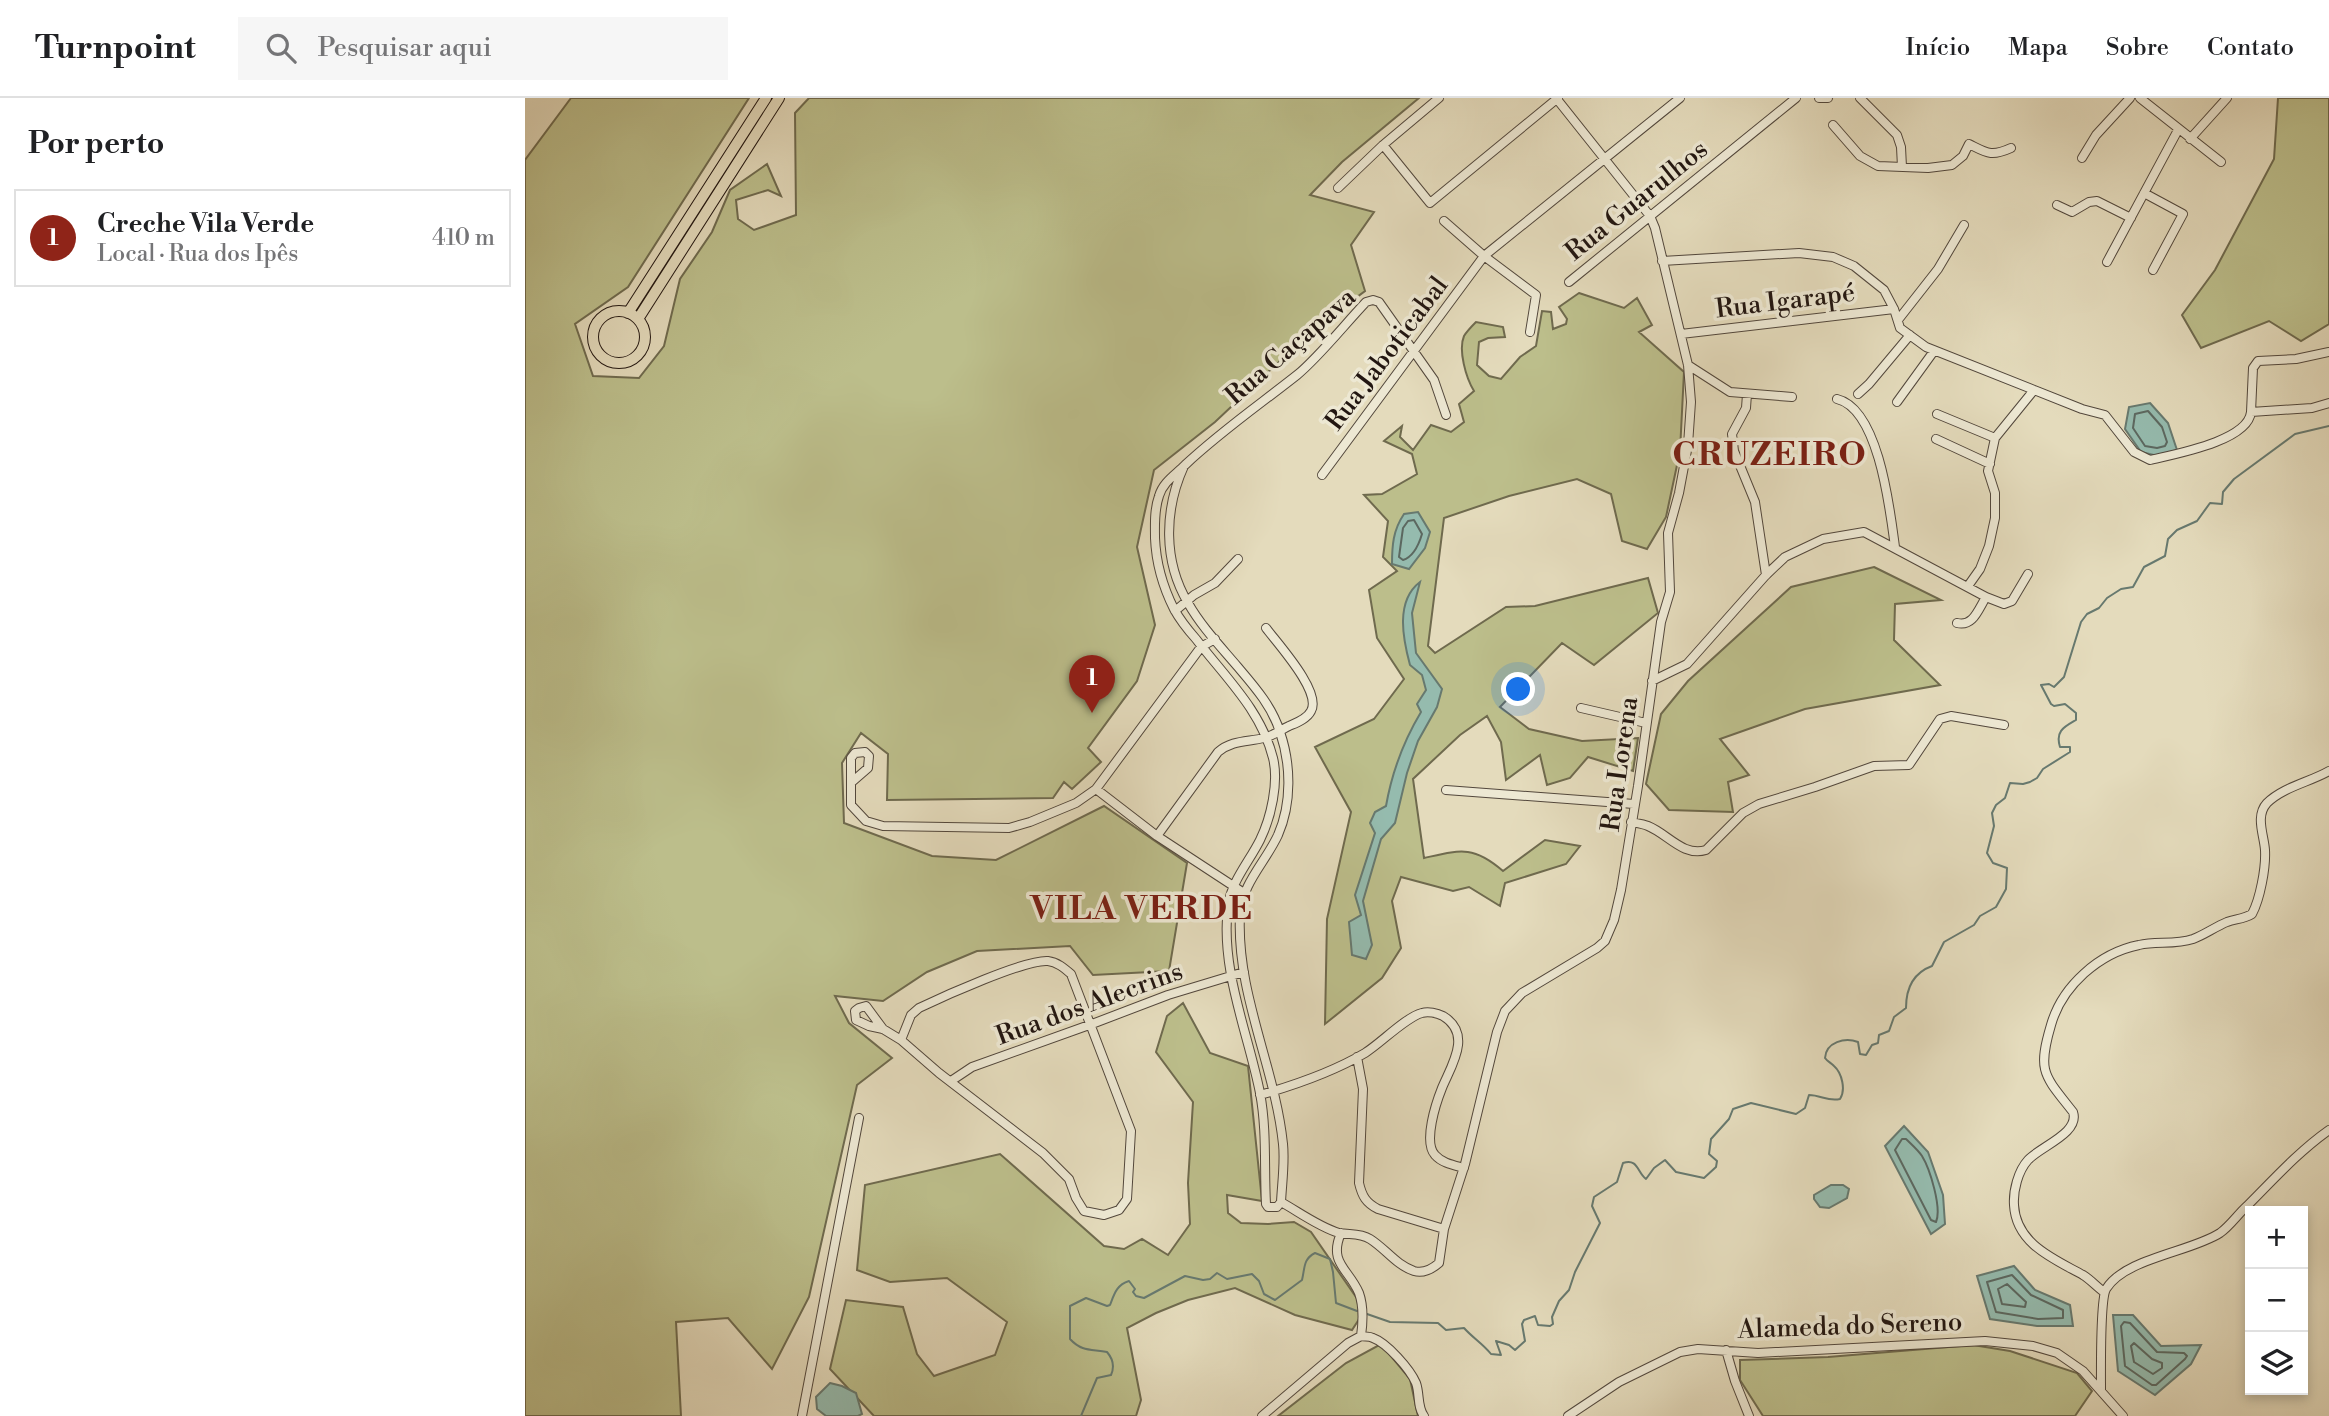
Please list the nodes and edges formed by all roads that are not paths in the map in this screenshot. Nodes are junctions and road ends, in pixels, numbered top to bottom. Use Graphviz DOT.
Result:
graph roads {
  1 [pos="766,98"];
  2 [pos="779,98"];
  3 [pos="1439,98"];
  4 [pos="1557,98"];
  5 [pos="1680,98"];
  6 [pos="1795,98"];
  7 [pos="1819,98"];
  8 [pos="1828,98"];
  9 [pos="1860,98"];
  10 [pos="2130,98"];
  11 [pos="2140,98"];
  12 [pos="2222,100"];
  13 [pos="1833,125"];
  14 [pos="2178,130"];
  15 [pos="2190,139"];
  16 [pos="1383,145"];
  17 [pos="2011,148"];
  18 [pos="2082,158"];
  19 [pos="1605,159"];
  20 [pos="2221,162"];
  21 [pos="1902,167"];
  22 [pos="1338,188"];
  23 [pos="2144,193"];
  24 [pos="2057,205"];
  25 [pos="1650,216"];
  26 [pos="2131,218"];
  27 [pos="1444,221"];
  28 [pos="1964,225"];
  29 [pos="1484,256"];
  30 [pos="1662,261"];
  31 [pos="2107,262"];
  32 [pos="2153,271"];
  33 [pos="1569,282"];
  34 [pos="1894,309"];
  35 [pos="628,313"];
  36 [pos="638,319"];
  37 [pos="1898,320"];
  38 [pos="1530,332"];
  39 [pos="1681,334"];
  40 [pos="1910,335"];
  41 [pos="1414,349"];
  42 [pos="1934,351"];
  43 [pos="2329,352"];
  44 [pos="1688,365"];
  45 [pos="2034,390"];
  46 [pos="1747,394"];
  47 [pos="1858,394"];
  48 [pos="1792,397"];
  49 [pos="1837,399"];
  50 [pos="1897,402"];
  51 [pos="2329,403"];
  52 [pos="2251,412"];
  53 [pos="1937,414"];
  54 [pos="1446,415"];
  55 [pos="1995,438"];
  56 [pos="1936,439"];
  57 [pos="1990,464"];
  58 [pos="1184,466"];
  59 [pos="1322,475"];
  60 [pos="1895,547"];
  61 [pos="1238,559"];
  62 [pos="1766,575"];
  63 [pos="2028,575"];
  64 [pos="1968,586"];
  65 [pos="1986,597"];
  66 [pos="1187,601"];
  67 [pos="1175,611"];
  68 [pos="1957,623"];
  69 [pos="1266,628"];
  70 [pos="1215,639"];
  71 [pos="1201,647"];
  72 [pos="1652,681"];
  73 [pos="1581,708"];
  74 [pos="1646,723"];
  75 [pos="2004,725"];
  76 [pos="1280,731"];
  77 [pos="1266,737"];
  78 [pos="2329,771"];
  79 [pos="853,781"];
  80 [pos="1096,789"];
  81 [pos="1446,790"];
  82 [pos="1634,804"];
  83 [pos="1631,822"];
  84 [pos="1157,836"];
  85 [pos="1233,887"];
  86 [pos="1244,894"];
  87 [pos="1244,972"];
  88 [pos="1231,976"];
  89 [pos="1092,1024"];
  90 [pos="883,1029"];
  91 [pos="901,1040"];
  92 [pos="1357,1057"];
  93 [pos="951,1081"];
  94 [pos="1272,1092"];
  95 [pos="1260,1095"];
  96 [pos="859,1118"];
  97 [pos="2329,1130"];
  98 [pos="1464,1168"];
  99 [pos="1282,1202"];
  100 [pos="1444,1229"];
  101 [pos="1341,1233"];
  102 [pos="2104,1292"];
  103 [pos="1361,1336"];
  104 [pos="1726,1350"];
  105 [pos="2101,1390"];
  106 [pos="802,1416"];
  107 [pos="1262,1416"];
  108 [pos="1424,1416"];
  109 [pos="1568,1416"];
  110 [pos="1749,1416"];
  111 [pos="2123,1416"];
  1 -- 35 [label="main road"];
  2 -- 36 [label="main road"];
  3 -- 16 [label="street"];
  4 -- 16 [label="street"];
  4 -- 19 [label="street"];
  5 -- 19 [label="street, Rua Jaboticabal"];
  6 -- 25 [label="street, Rua Guarulhos"];
  7 -- 8 [label="street"];
  9 -- 21 [label="street"];
  10 -- 18 [label="street"];
  11 -- 14 [label="street"];
  12 -- 15 [label="street"];
  13 -- 21 [label="street"];
  14 -- 15 [label="street"];
  14 -- 23 [label="street"];
  15 -- 20 [label="street"];
  16 -- 22 [label="street"];
  17 -- 21 [label="street"];
  19 -- 25 [label="street"];
  19 -- 29 [label="street, Rua Jaboticabal"];
  23 -- 26 [label="street"];
  23 -- 32 [label="street"];
  24 -- 26 [label="street"];
  25 -- 30 [label="street, Rua Lorena"];
  25 -- 33 [label="street, Rua Guarulhos"];
  26 -- 31 [label="street"];
  27 -- 29 [label="street"];
  28 -- 37 [label="street"];
  29 -- 38 [label="street"];
  29 -- 41 [label="street, Rua Jaboticabal"];
  30 -- 34 [label="street"];
  30 -- 39 [label="street, Rua Lorena"];
  34 -- 37 [label="street"];
  34 -- 39 [label="street, Rua Igarapé"];
  35 -- 36 [label="main road"];
  35 -- 36 [label="main road"];
  37 -- 40 [label="street"];
  39 -- 44 [label="street, Rua Lorena"];
  40 -- 42 [label="street"];
  40 -- 47 [label="street"];
  41 -- 54 [label="street"];
  41 -- 58 [label="street, Rua Caçapava"];
  41 -- 59 [label="street, Rua Jaboticabal"];
  42 -- 45 [label="street"];
  42 -- 50 [label="street"];
  43 -- 52 [label="street"];
  44 -- 46 [label="street"];
  44 -- 72 [label="street, Rua Lorena"];
  45 -- 52 [label="street"];
  45 -- 55 [label="street"];
  46 -- 48 [label="street"];
  46 -- 62 [label="street"];
  49 -- 60 [label="street"];
  51 -- 52 [label="street"];
  53 -- 55 [label="street"];
  55 -- 57 [label="street"];
  56 -- 57 [label="street"];
  57 -- 64 [label="street"];
  58 -- 66 [label="street"];
  58 -- 67 [label="street, Rua Caçapava"];
  60 -- 62 [label="street"];
  60 -- 64 [label="street"];
  61 -- 66 [label="street"];
  62 -- 72 [label="street"];
  63 -- 65 [label="street"];
  64 -- 65 [label="street"];
  65 -- 68 [label="street"];
  66 -- 67 [label="street"];
  66 -- 70 [label="street"];
  67 -- 71 [label="street, Rua Caçapava"];
  69 -- 76 [label="street"];
  70 -- 71 [label="street"];
  70 -- 76 [label="street"];
  71 -- 77 [label="street, Rua Caçapava"];
  71 -- 80 [label="street"];
  72 -- 74 [label="street, Rua Lorena"];
  73 -- 74 [label="street"];
  74 -- 82 [label="street, Rua Lorena"];
  75 -- 83 [label="street"];
  76 -- 77 [label="street"];
  76 -- 86 [label="street"];
  77 -- 84 [label="street"];
  77 -- 85 [label="street, Rua Caçapava"];
  78 -- 102 [label="street"];
  79 -- 80 [label="street"];
  80 -- 84 [label="street"];
  81 -- 82 [label="street"];
  82 -- 83 [label="street, Rua Lorena"];
  83 -- 98 [label="street, Rua Lorena"];
  84 -- 85 [label="street"];
  85 -- 86 [label="street"];
  85 -- 88 [label="street, Rua Caçapava"];
  86 -- 87 [label="street"];
  87 -- 88 [label="street, Rua dos Alecrins"];
  87 -- 94 [label="street"];
  88 -- 89 [label="street, Rua dos Alecrins"];
  88 -- 95 [label="street, Rua Caçapava"];
  89 -- 91 [label="street"];
  89 -- 93 [label="street, Rua dos Alecrins"];
  89 -- 93 [label="street"];
  90 -- 91 [label="street"];
  91 -- 93 [label="street"];
  92 -- 94 [label="street"];
  92 -- 98 [label="street"];
  92 -- 100 [label="street"];
  94 -- 95 [label="street"];
  94 -- 99 [label="street"];
  95 -- 99 [label="street, Rua Lorena"];
  96 -- 106 [label="street"];
  97 -- 102 [label="street"];
  98 -- 100 [label="street, Rua Lorena"];
  99 -- 101 [label="street, Rua Lorena"];
  100 -- 101 [label="street, Rua Lorena"];
  101 -- 103 [label="street"];
  102 -- 105 [label="street"];
  103 -- 107 [label="street"];
  103 -- 108 [label="street"];
  104 -- 105 [label="street, Alameda do Sereno"];
  104 -- 109 [label="street, Alameda do Sereno"];
  104 -- 110 [label="street"];
  105 -- 111 [label="street, Alameda do Sereno"];
}
